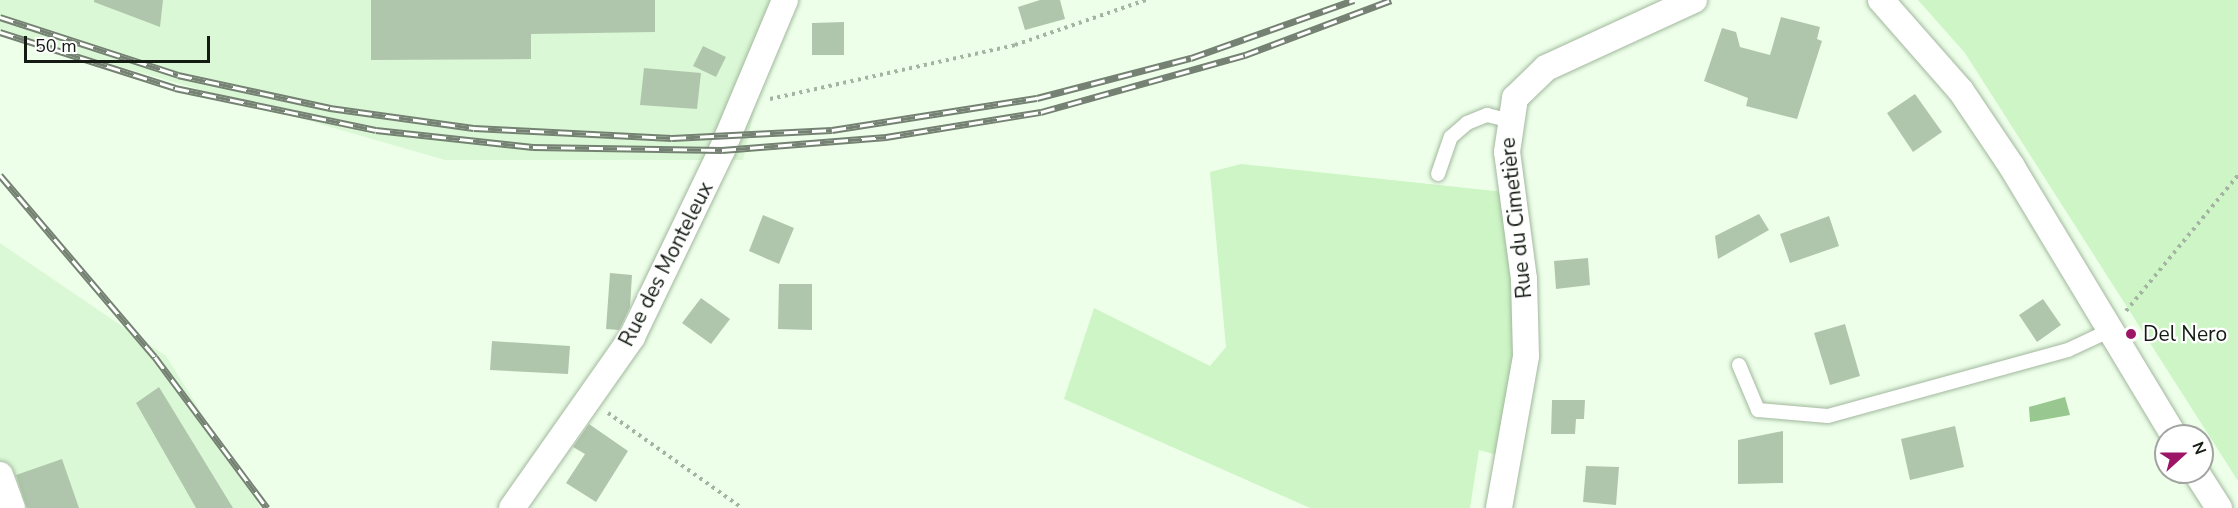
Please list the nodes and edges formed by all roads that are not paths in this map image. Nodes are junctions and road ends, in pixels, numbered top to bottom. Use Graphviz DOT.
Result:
graph roads {
  1 [pos="785,0"];
  2 [pos="1694,0"];
  3 [pos="1881,0"];
  4 [pos="1508,120"];
  5 [pos="1438,174"];
  6 [pos="2111,330"];
  7 [pos="1739,365"];
  8 [pos="2167,424"];
  9 [pos="0,476"];
  10 [pos="2203,484"];
  11 [pos="12,508"];
  12 [pos="512,508"];
  13 [pos="1499,508"];
  14 [pos="2218,508"];
  1 -- 12 [label="street, Rue des Monteleux"];
  2 -- 4 [label="street, Rue du Cimetière"];
  3 -- 6 [label="street"];
  4 -- 5 [label="lane"];
  4 -- 13 [label="street, Rue du Cimetière"];
  6 -- 7 [label="lane"];
  6 -- 8 [label="street"];
  9 -- 11 [label="street"];
  10 -- 14 [label="street"];
}
